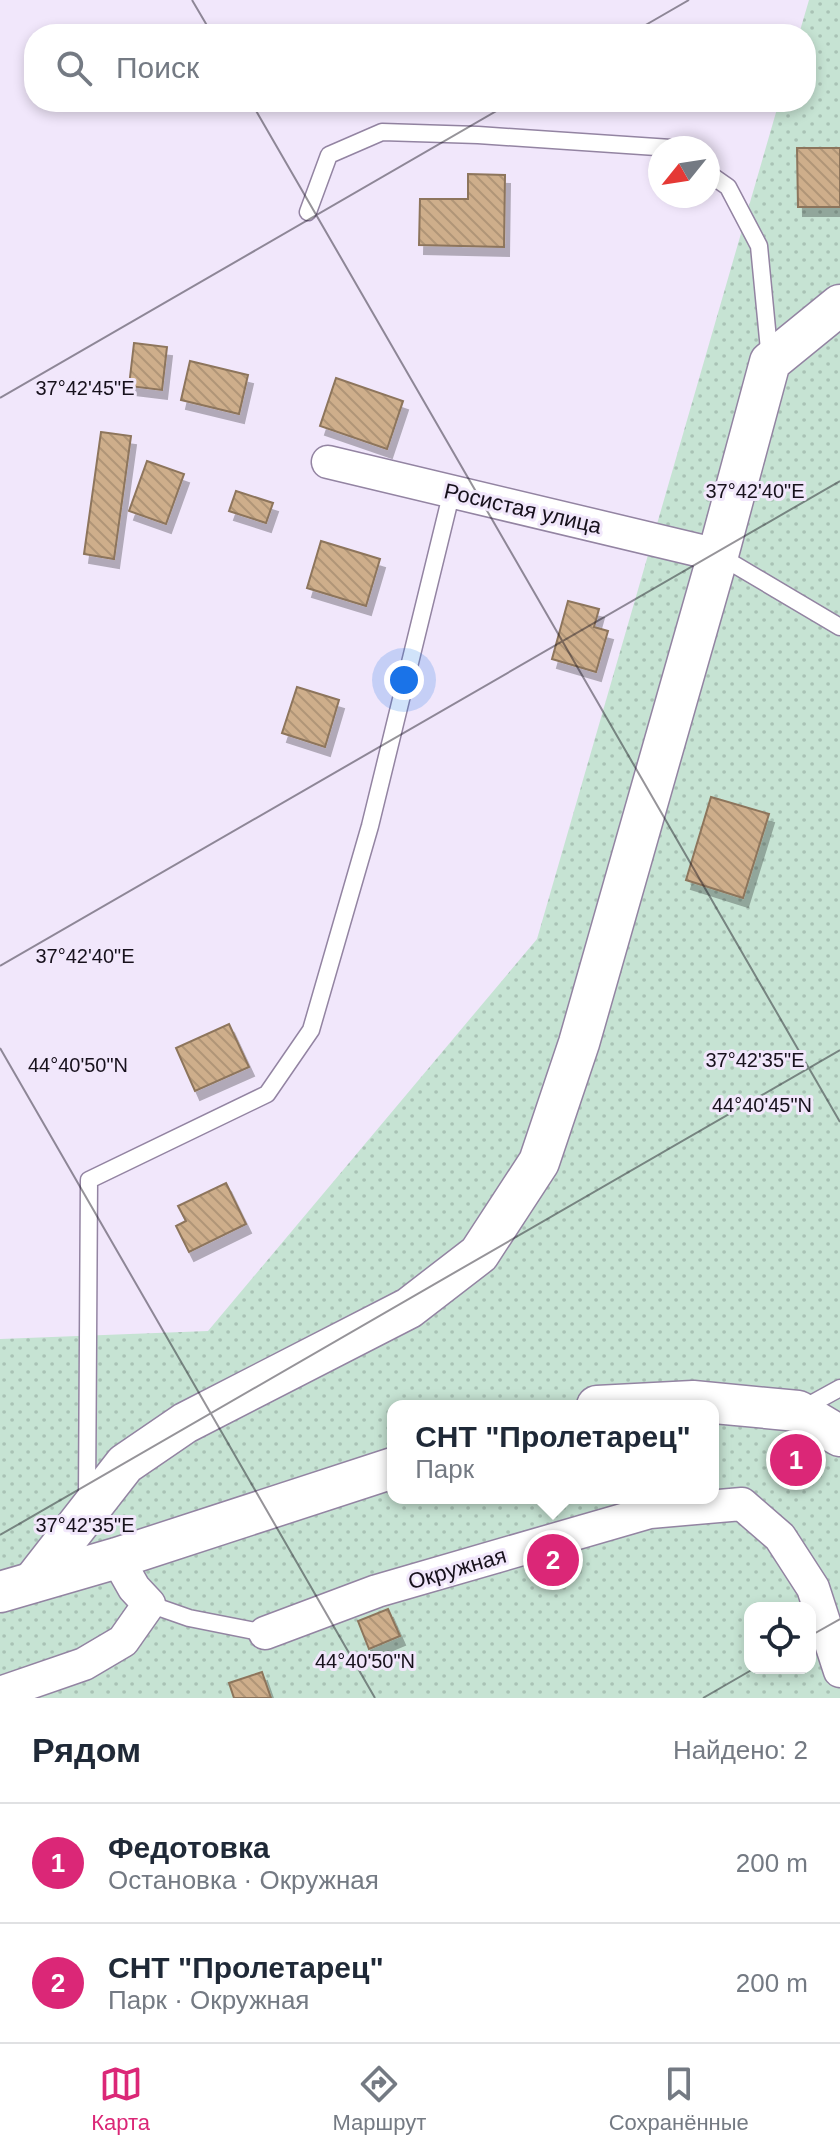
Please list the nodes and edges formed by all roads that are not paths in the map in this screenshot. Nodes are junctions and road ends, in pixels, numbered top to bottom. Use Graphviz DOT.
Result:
graph roads {
  1 [pos="648,146"];
  2 [pos="720,181"];
  3 [pos="308,212"];
  4 [pos="840,305"];
  5 [pos="770,362"];
  6 [pos="328,462"];
  7 [pos="452,491"];
  8 [pos="718,555"];
  9 [pos="840,627"];
  10 [pos="840,1388"];
  11 [pos="719,1403"];
  12 [pos="798,1411"];
  13 [pos="840,1436"];
  14 [pos="387,1470"];
  15 [pos="87,1513"];
  16 [pos="117,1558"];
  17 [pos="17,1587"];
  18 [pos="149,1604"];
  19 [pos="265,1633"];
  20 [pos="840,1671"];
  21 [pos="0,1693"];
  1 -- 3 [label="lane"];
  2 -- 5 [label="lane"];
  4 -- 5 [label="street"];
  5 -- 8 [label="street"];
  6 -- 7 [label="street, Росистая улица"];
  7 -- 8 [label="street, Росистая улица"];
  7 -- 15 [label="lane"];
  8 -- 9 [label="lane"];
  8 -- 15 [label="street"];
  10 -- 12 [label="lane"];
  11 -- 12 [label="street"];
  12 -- 13 [label="street"];
  14 -- 16 [label="street"];
  15 -- 17 [label="street"];
  16 -- 17 [label="street"];
  16 -- 18 [label="street"];
  18 -- 19 [label="lane"];
  18 -- 21 [label="street"];
  19 -- 20 [label="street, Окружная"];
}
